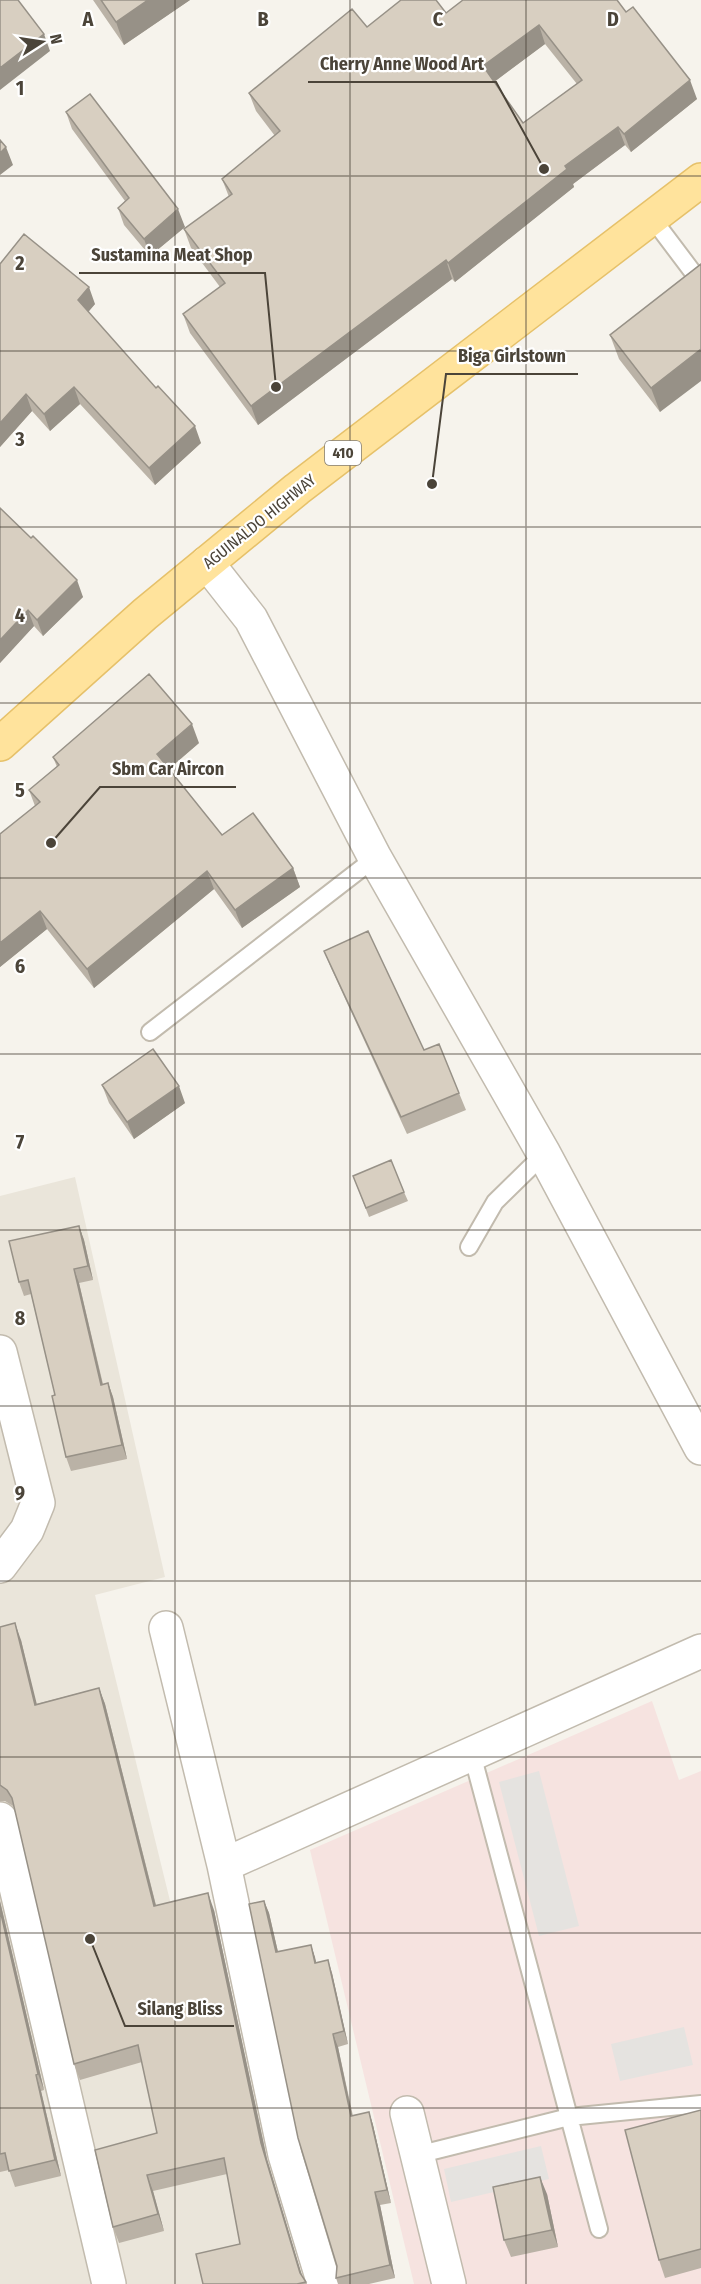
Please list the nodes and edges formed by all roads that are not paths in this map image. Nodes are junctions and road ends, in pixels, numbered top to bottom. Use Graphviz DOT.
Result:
graph roads {
  1 [pos="701,180"];
  2 [pos="652,218"];
  3 [pos="701,283"];
  4 [pos="207,563"];
  5 [pos="0,744"];
  6 [pos="375,858"];
  7 [pos="150,1032"];
  8 [pos="544,1154"];
  9 [pos="469,1247"];
  10 [pos="0,1352"];
  11 [pos="701,1448"];
  12 [pos="0,1566"];
  13 [pos="166,1628"];
  14 [pos="701,1651"];
  15 [pos="472,1754"];
  16 [pos="0,1819"];
  17 [pos="224,1865"];
  18 [pos="701,2104"];
  19 [pos="407,2113"];
  20 [pos="569,2117"];
  21 [pos="417,2155"];
  22 [pos="598,2229"];
  23 [pos="109,2284"];
  24 [pos="324,2284"];
  25 [pos="449,2284"];
  1 -- 2 [label="main road, AGUINALDO HIGHWAY / 410"];
  2 -- 3 [label="lane"];
  2 -- 4 [label="main road, AGUINALDO HIGHWAY / 410"];
  4 -- 5 [label="main road, AGUINALDO HIGHWAY / 410"];
  4 -- 6 [label="street"];
  6 -- 7 [label="lane"];
  6 -- 8 [label="street"];
  8 -- 9 [label="lane"];
  8 -- 11 [label="street"];
  10 -- 12 [label="street"];
  13 -- 17 [label="street"];
  14 -- 15 [label="street"];
  15 -- 17 [label="street"];
  15 -- 20 [label="lane"];
  16 -- 23 [label="street"];
  17 -- 24 [label="street"];
  18 -- 20 [label="lane"];
  19 -- 21 [label="street"];
  20 -- 21 [label="lane"];
  20 -- 22 [label="lane"];
  21 -- 25 [label="street"];
}
